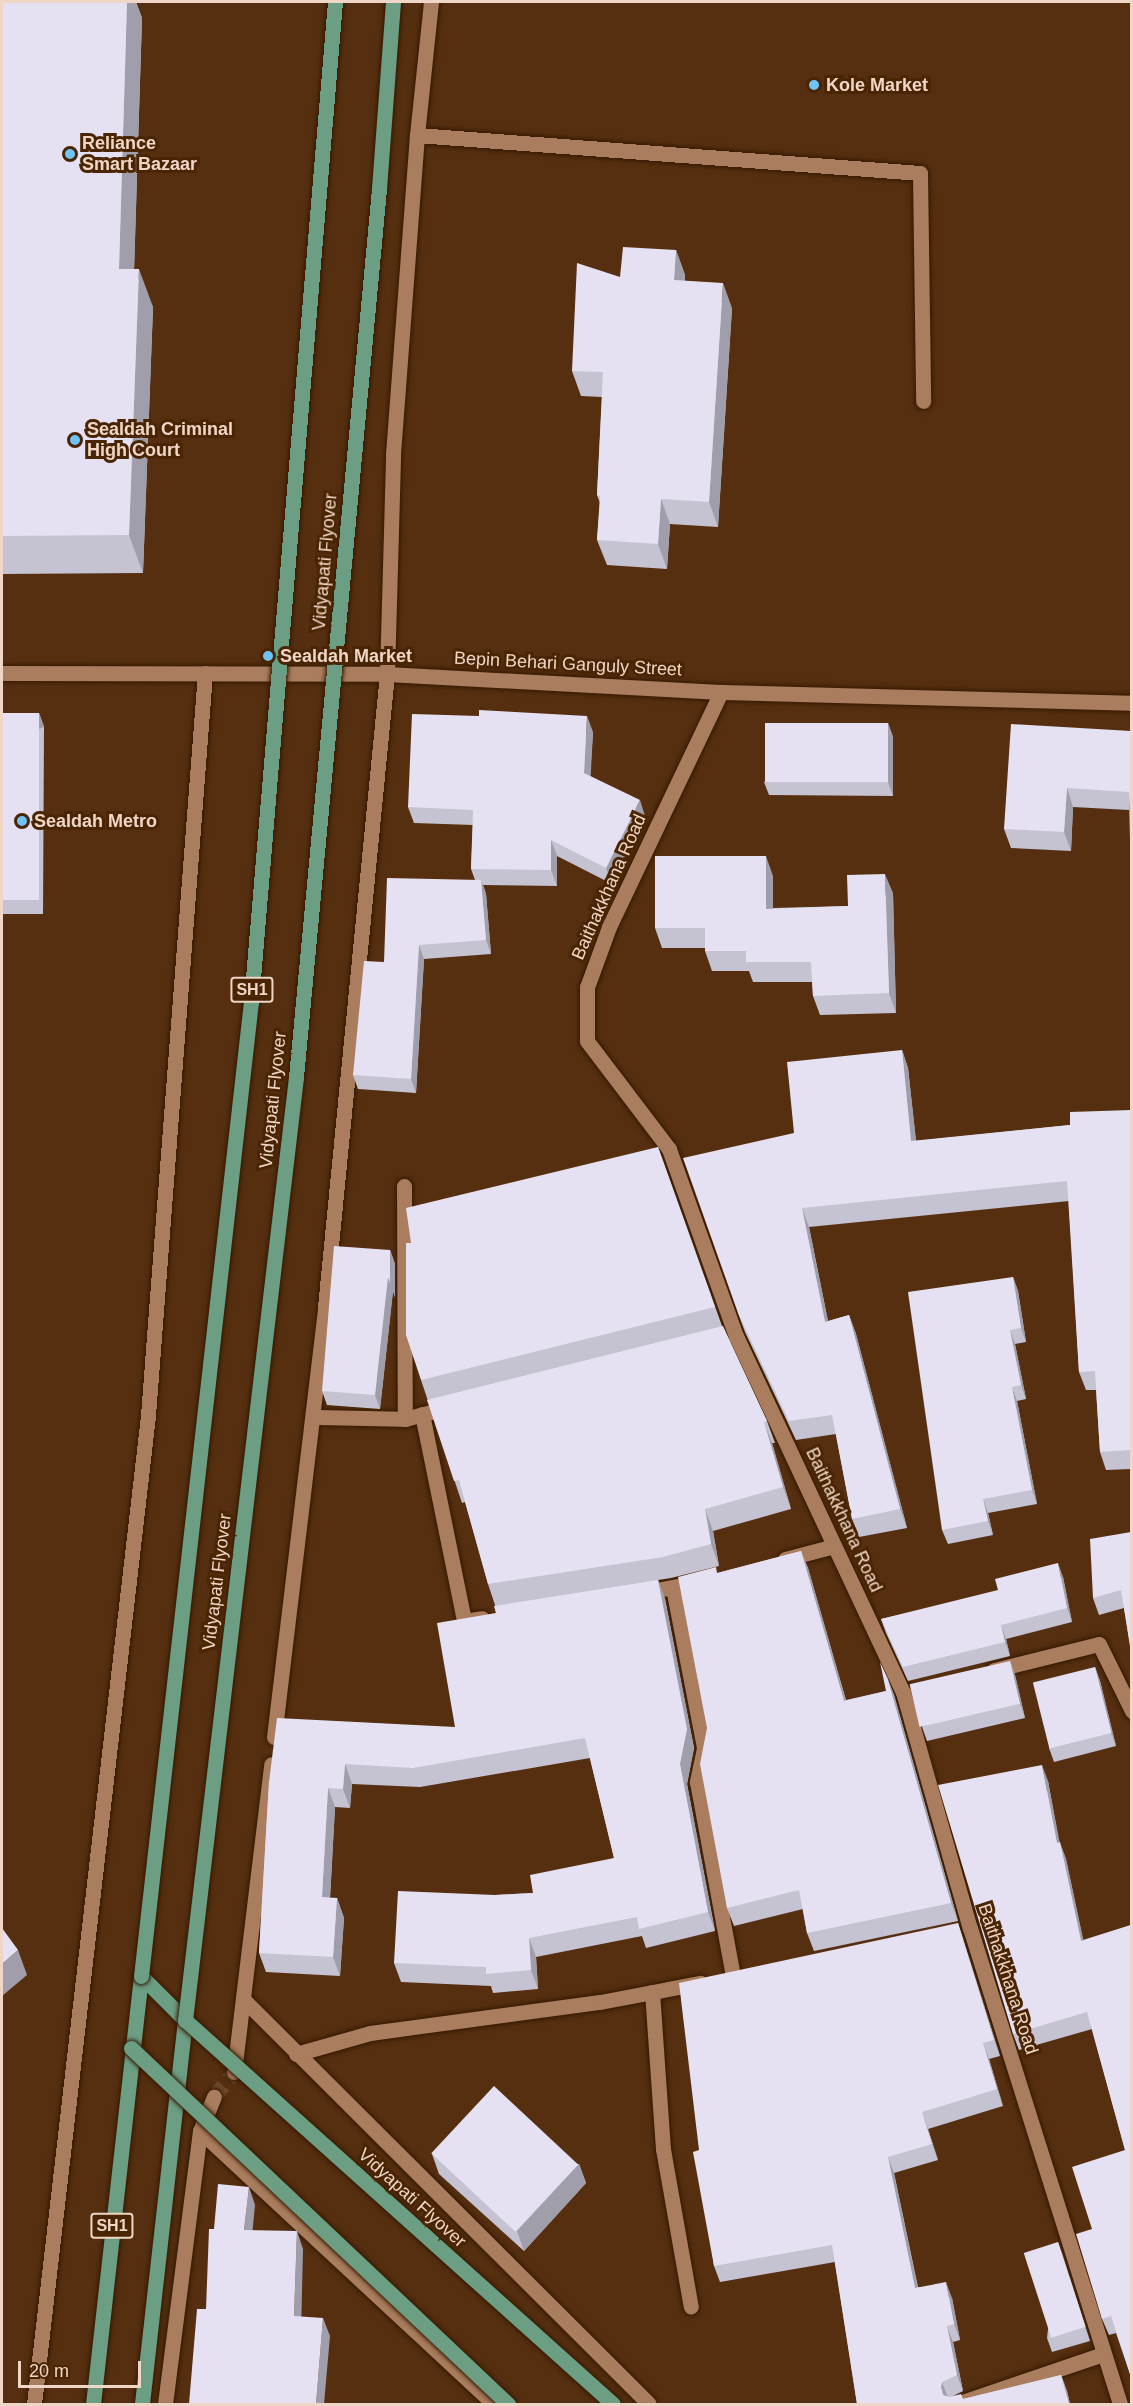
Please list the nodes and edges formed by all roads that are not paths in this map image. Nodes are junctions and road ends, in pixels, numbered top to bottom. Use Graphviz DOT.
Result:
graph roads {
  1 [pos="335,2"];
  2 [pos="393,2"];
  3 [pos="431,2"];
  4 [pos="417,135"];
  5 [pos="923,401"];
  6 [pos="2,673"];
  7 [pos="205,673"];
  8 [pos="387,674"];
  9 [pos="720,692"];
  10 [pos="1131,703"];
  11 [pos="404,1186"];
  12 [pos="446,1408"];
  13 [pos="422,1414"];
  14 [pos="313,1417"];
  15 [pos="405,1419"];
  16 [pos="834,1546"];
  17 [pos="765,1564"];
  18 [pos="708,1579"];
  19 [pos="673,1588"];
  20 [pos="627,1596"];
  21 [pos="499,1615"];
  22 [pos="984,1672"];
  23 [pos="1131,1711"];
  24 [pos="141,1976"];
  25 [pos="652,1992"];
  26 [pos="243,1999"];
  27 [pos="186,2020"];
  28 [pos="131,2048"];
  29 [pos="296,2054"];
  30 [pos="234,2072"];
  31 [pos="178,2092"];
  32 [pos="214,2097"];
  33 [pos="200,2131"];
  34 [pos="691,2307"];
  35 [pos="1102,2354"];
  36 [pos="34,2404"];
  37 [pos="93,2404"];
  38 [pos="142,2404"];
  39 [pos="165,2404"];
  40 [pos="494,2404"];
  41 [pos="508,2404"];
  42 [pos="613,2404"];
  43 [pos="649,2404"];
  44 [pos="956,2404"];
  45 [pos="1120,2404"];
  1 -- 24 [label="main road, Vidyapati Flyover / SH1, bridge"];
  2 -- 27 [label="main road, Vidyapati Flyover, bridge"];
  3 -- 4 [label="street"];
  4 -- 5 [label="street"];
  4 -- 8 [label="street"];
  6 -- 7 [label="street, Bepin Behari Ganguly Street"];
  7 -- 8 [label="street, Bepin Behari Ganguly Street"];
  7 -- 36 [label="street"];
  8 -- 9 [label="street, Bepin Behari Ganguly Street"];
  8 -- 14 [label="street"];
  9 -- 10 [label="street, Bepin Behari Ganguly Street"];
  9 -- 16 [label="street, Baithakkhana Road"];
  11 -- 15 [label="street"];
  12 -- 13 [label="street"];
  13 -- 15 [label="street"];
  13 -- 21 [label="street"];
  14 -- 15 [label="street"];
  14 -- 26 [label="street"];
  16 -- 17 [label="street"];
  16 -- 35 [label="street, Baithakkhana Road"];
  18 -- 19 [label="street"];
  19 -- 20 [label="street"];
  19 -- 25 [label="street"];
  22 -- 23 [label="street"];
  24 -- 27 [label="main road, Vidyapati Flyover"];
  24 -- 28 [label="main road, Vidyapati Flyover / SH1"];
  25 -- 29 [label="street"];
  25 -- 34 [label="street"];
  26 -- 29 [label="street"];
  26 -- 30 [label="street"];
  27 -- 31 [label="main road, Vidyapati Flyover"];
  27 -- 42 [label="main road, Vidyapati Flyover, bridge"];
  28 -- 31 [label="main road, bridge"];
  28 -- 37 [label="main road, Vidyapati Flyover / SH1"];
  29 -- 43 [label="street"];
  31 -- 38 [label="main road, Vidyapati Flyover"];
  31 -- 41 [label="main road, bridge"];
  32 -- 33 [label="street"];
  33 -- 39 [label="street"];
  33 -- 40 [label="street"];
  35 -- 44 [label="street"];
  35 -- 45 [label="street, Baithakkhana Road"];
}
